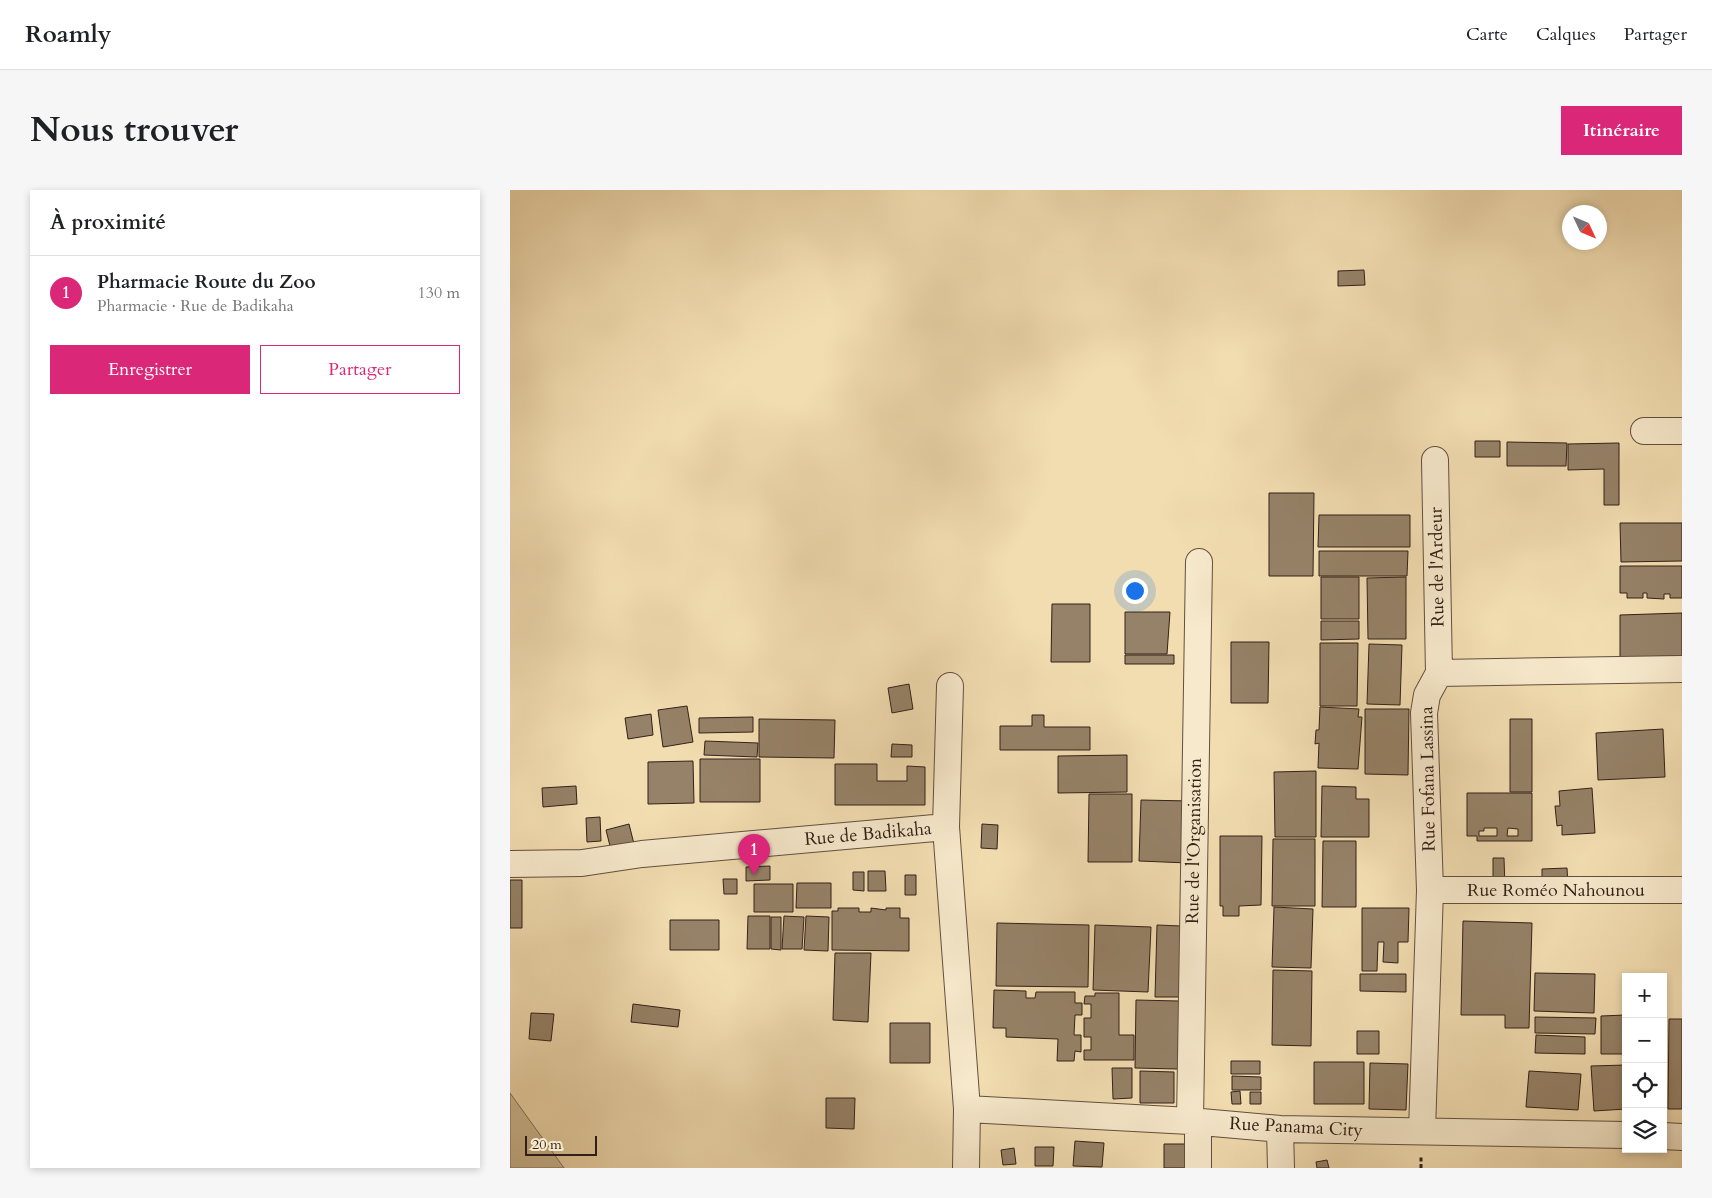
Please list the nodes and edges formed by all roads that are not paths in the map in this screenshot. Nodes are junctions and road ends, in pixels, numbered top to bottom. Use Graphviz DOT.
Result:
graph roads {
  1 [pos="1644,431"];
  2 [pos="1682,431"];
  3 [pos="1435,460"];
  4 [pos="1199,562"];
  5 [pos="1682,669"];
  6 [pos="1439,673"];
  7 [pos="950,686"];
  8 [pos="946,827"];
  9 [pos="510,864"];
  10 [pos="1430,890"];
  11 [pos="1682,890"];
  12 [pos="967,1109"];
  13 [pos="1194,1121"];
  14 [pos="1280,1129"];
  15 [pos="1422,1131"];
  16 [pos="1622,1135"];
  17 [pos="1667,1136"];
  18 [pos="1682,1137"];
  19 [pos="966,1168"];
  20 [pos="1198,1168"];
  21 [pos="1282,1168"];
  1 -- 2 [label="street"];
  3 -- 6 [label="street, Rue de l'Ardeur"];
  4 -- 13 [label="street, Rue de l'Organisation"];
  5 -- 6 [label="street"];
  6 -- 10 [label="street, Rue Fofana Lassina"];
  7 -- 8 [label="street"];
  8 -- 9 [label="street, Rue de Badikaha"];
  8 -- 12 [label="street, Rue de Badikaha"];
  10 -- 11 [label="street, Rue Roméo Nahounou"];
  10 -- 15 [label="street, Rue Fofana Lassina"];
  12 -- 13 [label="street, Rue Panama City"];
  12 -- 19 [label="street, Rue de Badikaha"];
  13 -- 14 [label="street, Rue Panama City"];
  13 -- 20 [label="street, Rue de l'Organisation"];
  14 -- 15 [label="street, Rue Panama City"];
  14 -- 21 [label="street"];
  15 -- 16 [label="street, Rue Panama City"];
  17 -- 18 [label="street"];
}
